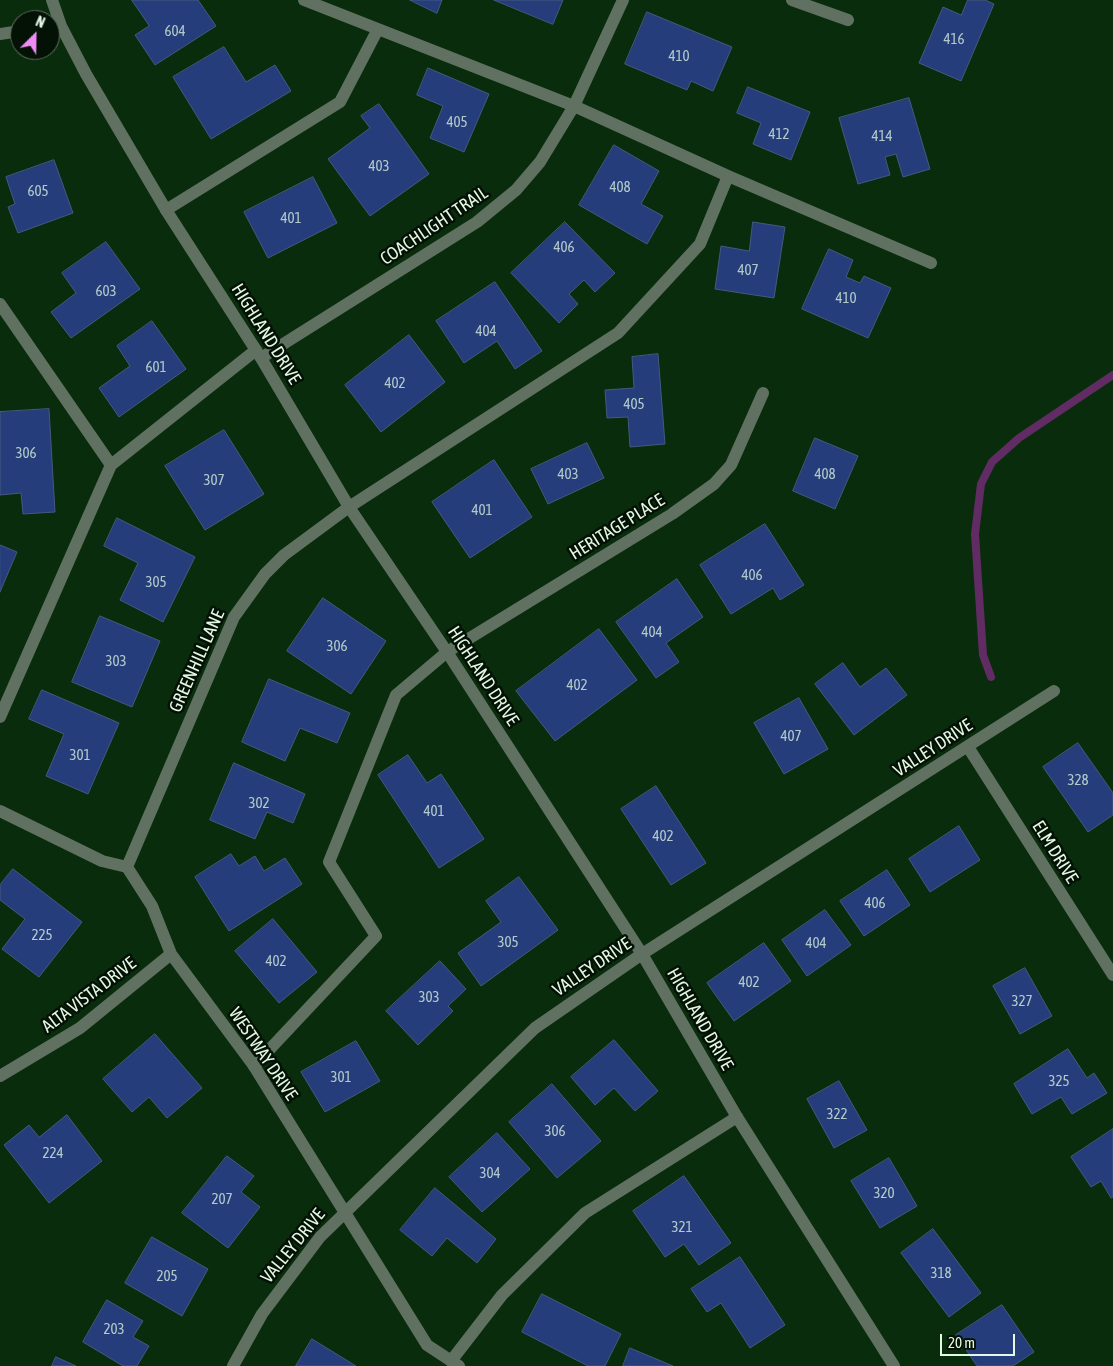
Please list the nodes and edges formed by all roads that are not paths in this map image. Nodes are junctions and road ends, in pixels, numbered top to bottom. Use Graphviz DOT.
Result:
graph roads {
  1 [pos="304,0"];
  2 [pos="623,0"];
  3 [pos="792,0"];
  4 [pos="848,20"];
  5 [pos="378,29"];
  6 [pos="60,34"];
  7 [pos="574,106"];
  8 [pos="728,176"];
  9 [pos="166,210"];
  10 [pos="931,263"];
  11 [pos="0,304"];
  12 [pos="259,354"];
  13 [pos="763,393"];
  14 [pos="111,465"];
  15 [pos="349,508"];
  16 [pos="447,652"];
  17 [pos="1054,691"];
  18 [pos="0,717"];
  19 [pos="968,746"];
  20 [pos="0,811"];
  21 [pos="127,867"];
  22 [pos="171,954"];
  23 [pos="642,954"];
  24 [pos="1113,975"];
  25 [pos="254,1066"];
  26 [pos="0,1076"];
  27 [pos="737,1117"];
  28 [pos="343,1212"];
  29 [pos="455,1363"];
  30 [pos="234,1366"];
  31 [pos="894,1366"];
  1 -- 5 [label="street"];
  2 -- 7 [label="street, COACHLIGHT TRAIL"];
  3 -- 4 [label="street"];
  5 -- 7 [label="street"];
  5 -- 9 [label="street"];
  6 -- 9 [label="street, HIGHLAND DRIVE"];
  7 -- 8 [label="street"];
  7 -- 12 [label="street, COACHLIGHT TRAIL"];
  8 -- 10 [label="street"];
  8 -- 15 [label="street, GREENHILL LANE"];
  9 -- 12 [label="street, HIGHLAND DRIVE"];
  11 -- 14 [label="street"];
  12 -- 14 [label="street, COACHLIGHT TRAIL"];
  12 -- 15 [label="street, HIGHLAND DRIVE"];
  13 -- 16 [label="street, HERITAGE PLACE"];
  14 -- 18 [label="street"];
  15 -- 16 [label="street, HIGHLAND DRIVE"];
  15 -- 21 [label="street, GREENHILL LANE"];
  16 -- 23 [label="street, HIGHLAND DRIVE"];
  16 -- 25 [label="street, HERITAGE PLACE"];
  17 -- 19 [label="street, VALLEY DRIVE"];
  19 -- 23 [label="street, VALLEY DRIVE"];
  19 -- 24 [label="street, ELM DRIVE"];
  20 -- 21 [label="street"];
  21 -- 22 [label="street, WESTWAY DRIVE"];
  22 -- 25 [label="street, WESTWAY DRIVE"];
  22 -- 26 [label="street, ALTA VISTA DRIVE"];
  23 -- 27 [label="street, HIGHLAND DRIVE"];
  23 -- 28 [label="street, VALLEY DRIVE"];
  25 -- 28 [label="street, WESTWAY DRIVE"];
  27 -- 29 [label="street"];
  27 -- 31 [label="street, HIGHLAND DRIVE"];
  28 -- 29 [label="street, WESTWAY DRIVE"];
  28 -- 30 [label="street, VALLEY DRIVE"];
}
